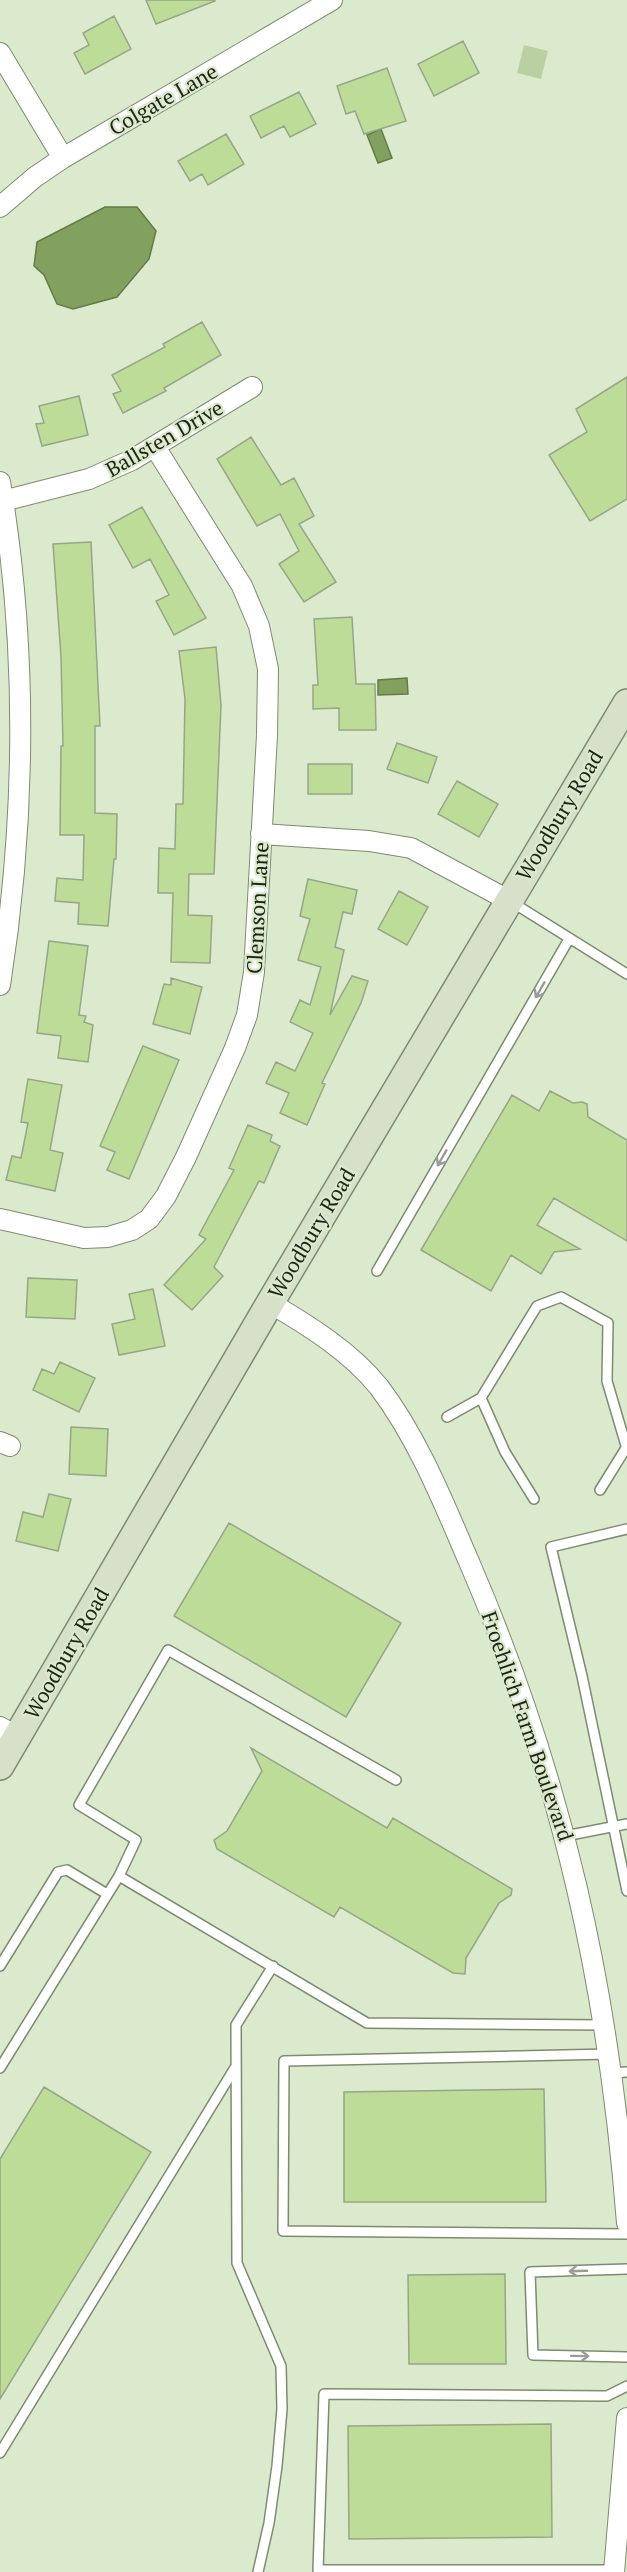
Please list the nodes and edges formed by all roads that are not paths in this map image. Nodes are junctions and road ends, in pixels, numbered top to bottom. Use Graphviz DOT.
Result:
graph roads {
  1 [pos="332,0"];
  2 [pos="0,53"];
  3 [pos="63,158"];
  4 [pos="0,207"];
  5 [pos="252,387"];
  6 [pos="155,447"];
  7 [pos="2,492"];
  8 [pos="627,703"];
  9 [pos="261,834"];
  10 [pos="508,900"];
  11 [pos="569,939"];
  12 [pos="627,974"];
  13 [pos="0,986"];
  14 [pos="0,1219"];
  15 [pos="377,1271"];
  16 [pos="270,1303"];
  17 [pos="481,1398"];
  18 [pos="447,1417"];
  19 [pos="626,1448"];
  20 [pos="600,1490"];
  21 [pos="534,1499"];
  22 [pos="627,1529"];
  23 [pos="9,1732"];
  24 [pos="0,1766"];
  25 [pos="396,1780"];
  26 [pos="627,1824"];
  27 [pos="615,1827"];
  28 [pos="565,1836"];
  29 [pos="118,1876"];
  30 [pos="627,1891"];
  31 [pos="107,1894"];
  32 [pos="0,1966"];
  33 [pos="273,1966"];
  34 [pos="605,2025"];
  35 [pos="237,2064"];
  36 [pos="616,2066"];
  37 [pos="0,2068"];
  38 [pos="627,2223"];
  39 [pos="627,2234"];
  40 [pos="627,2270"];
  41 [pos="627,2357"];
  42 [pos="627,2386"];
  43 [pos="627,2418"];
  44 [pos="0,2453"];
  45 [pos="622,2549"];
  46 [pos="614,2571"];
  47 [pos="258,2572"];
  1 -- 3 [label="street, Colgate Lane"];
  2 -- 3 [label="street"];
  3 -- 4 [label="street, Colgate Lane"];
  5 -- 6 [label="street, Ballsten Drive"];
  6 -- 7 [label="street, Ballsten Drive"];
  6 -- 9 [label="street, Clemson Lane"];
  7 -- 13 [label="street"];
  8 -- 10 [label="main road, Woodbury Road"];
  9 -- 10 [label="street"];
  9 -- 14 [label="street, Clemson Lane"];
  10 -- 11 [label="lane"];
  10 -- 16 [label="main road, Woodbury Road"];
  11 -- 12 [label="lane"];
  11 -- 15 [label="lane, one-way"];
  16 -- 23 [label="main road, Woodbury Road"];
  16 -- 28 [label="street, Froehlich Farm Boulevard"];
  17 -- 18 [label="lane"];
  17 -- 19 [label="lane"];
  17 -- 21 [label="lane"];
  19 -- 20 [label="lane"];
  22 -- 27 [label="lane"];
  23 -- 24 [label="main road, Woodbury Road"];
  25 -- 29 [label="lane"];
  26 -- 27 [label="lane"];
  27 -- 28 [label="lane"];
  27 -- 30 [label="lane"];
  28 -- 34 [label="street, Froehlich Farm Boulevard"];
  29 -- 31 [label="lane"];
  29 -- 33 [label="lane"];
  31 -- 32 [label="lane"];
  31 -- 37 [label="lane"];
  33 -- 34 [label="lane"];
  33 -- 35 [label="lane"];
  34 -- 36 [label="street, Froehlich Farm Boulevard"];
  35 -- 44 [label="lane"];
  35 -- 47 [label="lane"];
  36 -- 38 [label="street, Froehlich Farm Boulevard"];
  36 -- 39 [label="lane"];
  40 -- 41 [label="lane, one-way"];
  42 -- 46 [label="lane"];
  43 -- 45 [label="street"];
  45 -- 46 [label="street"];
}
